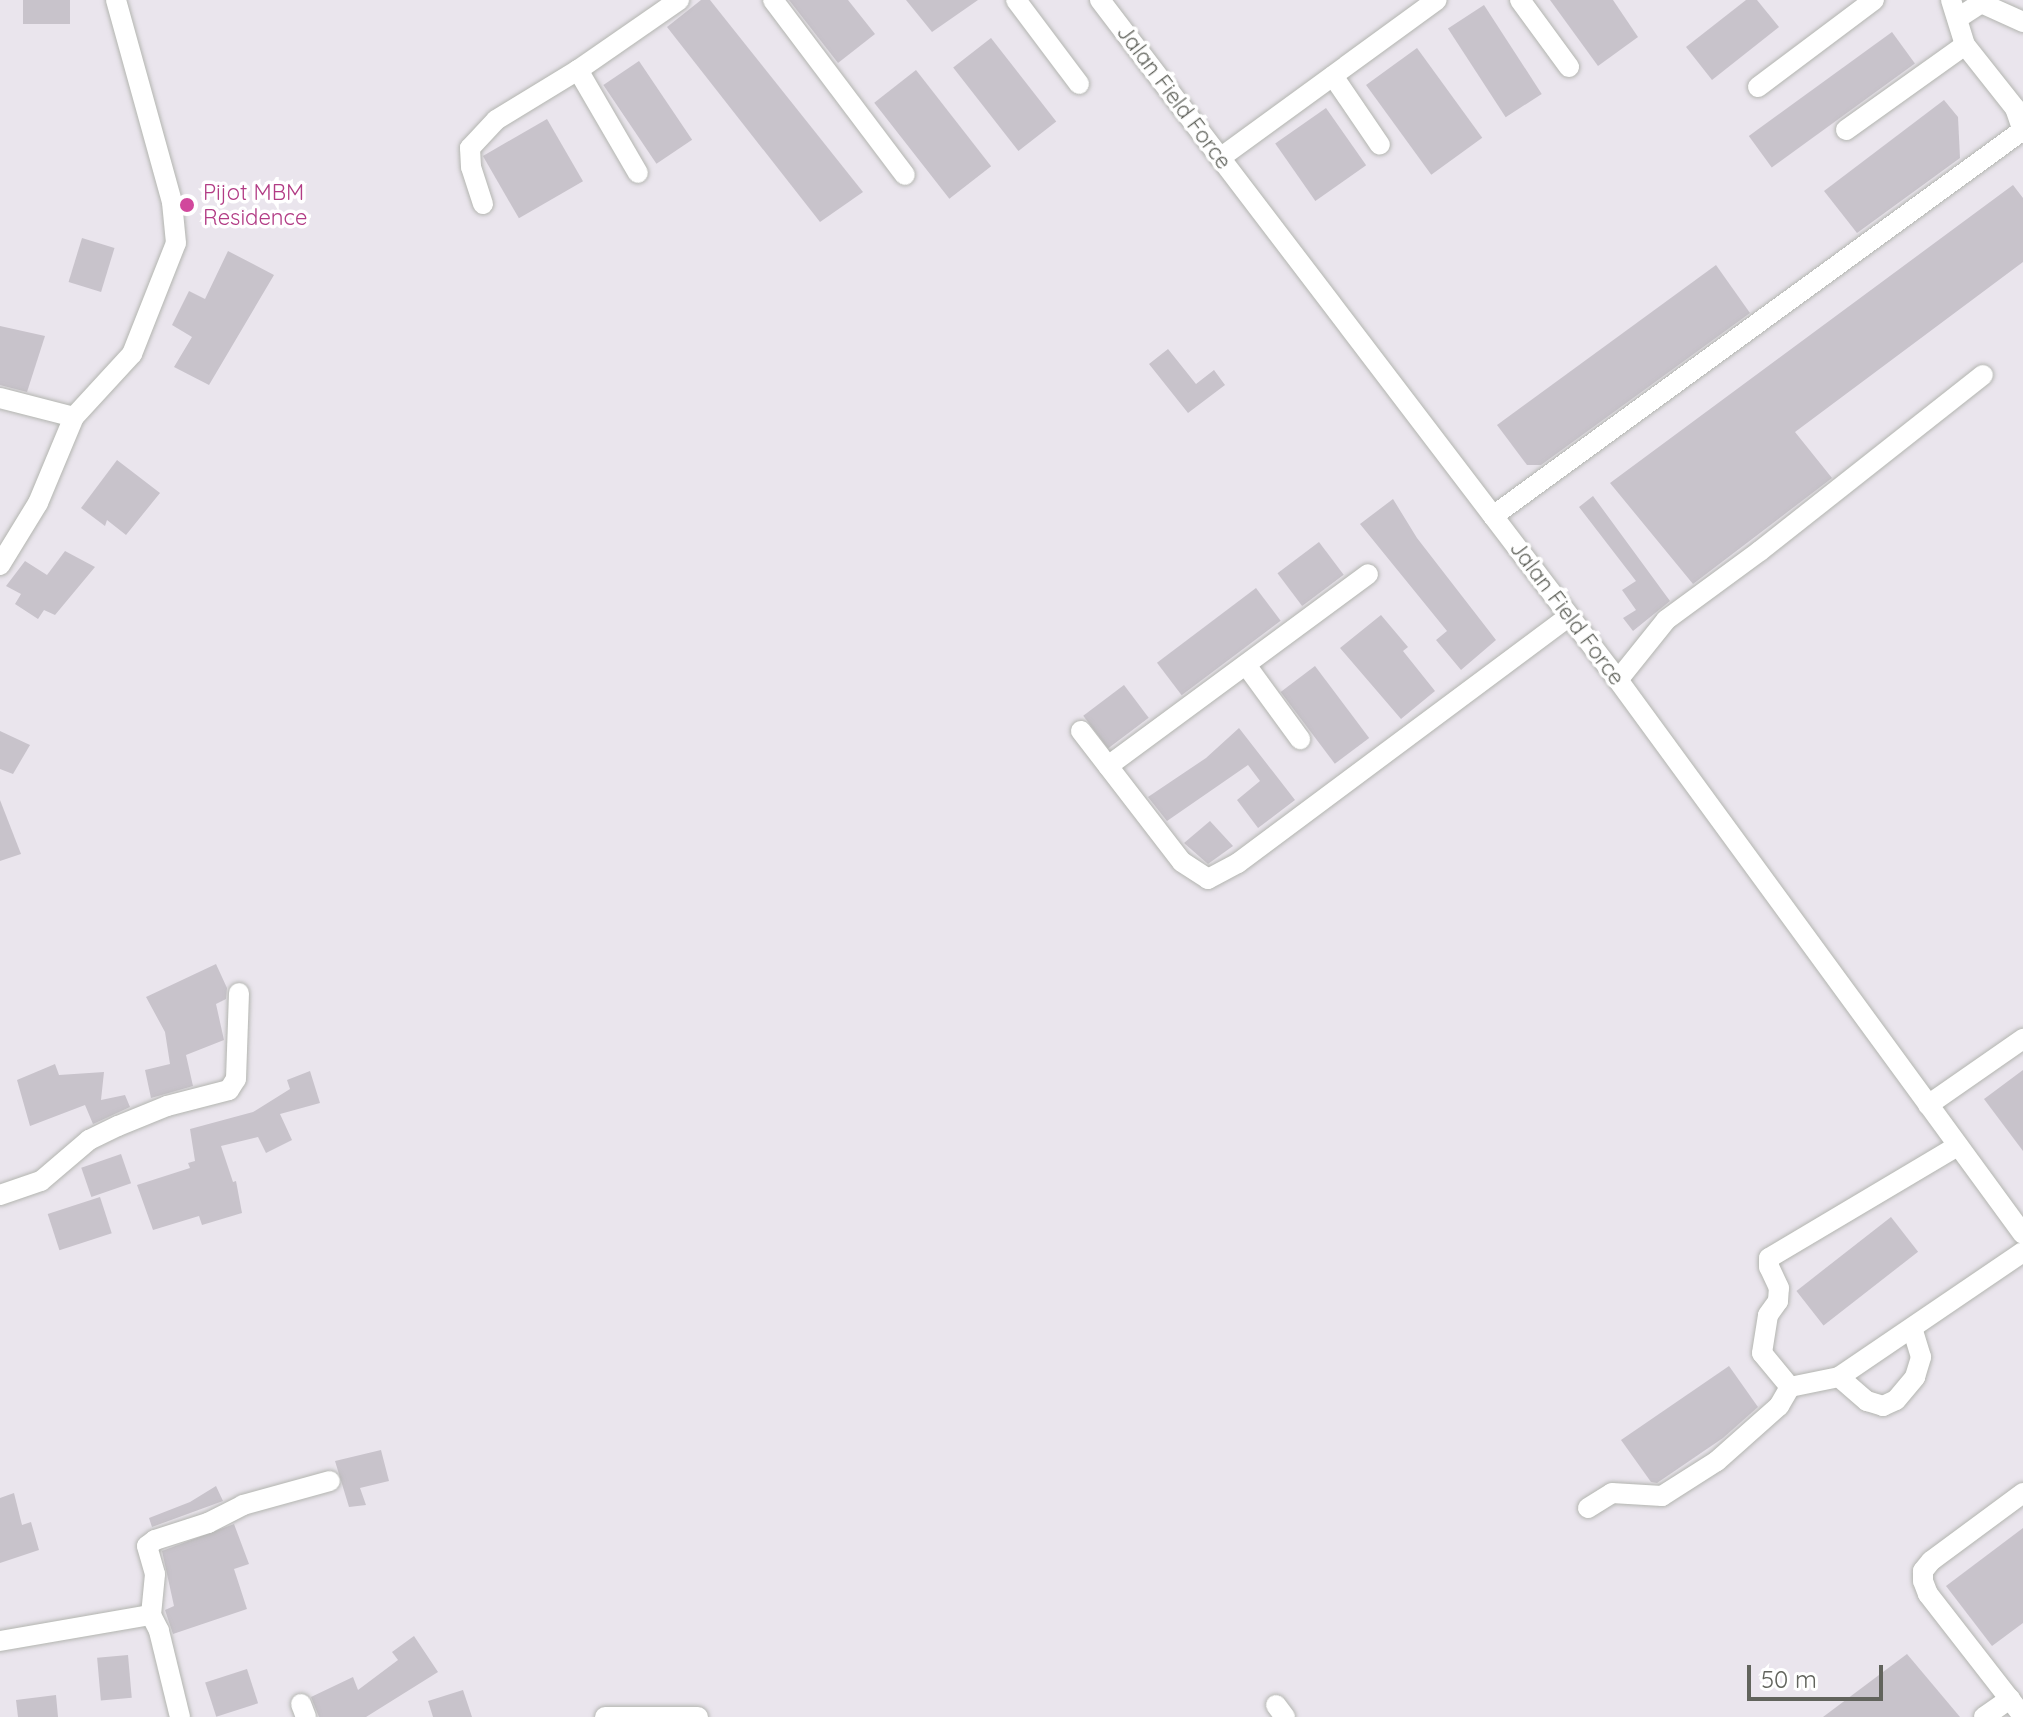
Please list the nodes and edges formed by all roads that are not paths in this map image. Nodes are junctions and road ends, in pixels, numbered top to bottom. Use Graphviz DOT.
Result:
graph roads {
  1 [pos="116,0"];
  2 [pos="679,0"];
  3 [pos="773,0"];
  4 [pos="1016,0"];
  5 [pos="1100,0"];
  6 [pos="1437,0"];
  7 [pos="1520,0"];
  8 [pos="1874,0"];
  9 [pos="1954,9"];
  10 [pos="2023,22"];
  11 [pos="1965,45"];
  12 [pos="1569,67"];
  13 [pos="578,70"];
  14 [pos="1333,76"];
  15 [pos="1079,84"];
  16 [pos="1758,87"];
  17 [pos="2023,87"];
  18 [pos="2015,108"];
  19 [pos="1846,130"];
  20 [pos="2023,130"];
  21 [pos="1380,145"];
  22 [pos="1220,158"];
  23 [pos="638,173"];
  24 [pos="905,175"];
  25 [pos="483,204"];
  26 [pos="1983,375"];
  27 [pos="0,398"];
  28 [pos="74,417"];
  29 [pos="1493,516"];
  30 [pos="0,565"];
  31 [pos="1368,574"];
  32 [pos="1569,616"];
  33 [pos="1246,665"];
  34 [pos="1618,680"];
  35 [pos="1081,731"];
  36 [pos="1300,739"];
  37 [pos="1108,766"];
  38 [pos="239,993"];
  39 [pos="2023,1039"];
  40 [pos="1928,1105"];
  41 [pos="1958,1146"];
  42 [pos="0,1195"];
  43 [pos="2023,1234"];
  44 [pos="2023,1252"];
  45 [pos="1912,1328"];
  46 [pos="1839,1377"];
  47 [pos="1790,1387"];
  48 [pos="330,1481"];
  49 [pos="2023,1493"];
  50 [pos="1588,1508"];
  51 [pos="151,1615"];
  52 [pos="0,1641"];
  53 [pos="2010,1699"];
  54 [pos="697,1716"];
  55 [pos="2023,1716"];
  56 [pos="180,1717"];
  57 [pos="605,1717"];
  58 [pos="1984,1717"];
  1 -- 28 [label="street"];
  2 -- 13 [label="street"];
  3 -- 24 [label="street"];
  4 -- 15 [label="street"];
  5 -- 22 [label="street, Jalan Field Force"];
  6 -- 14 [label="street"];
  7 -- 12 [label="street"];
  8 -- 16 [label="street"];
  9 -- 10 [label="street"];
  9 -- 11 [label="street"];
  11 -- 18 [label="street"];
  11 -- 19 [label="street"];
  13 -- 23 [label="street"];
  13 -- 25 [label="street"];
  14 -- 21 [label="street"];
  14 -- 22 [label="street"];
  17 -- 18 [label="street"];
  18 -- 20 [label="street"];
  20 -- 29 [label="street"];
  22 -- 29 [label="street, Jalan Field Force"];
  26 -- 34 [label="street"];
  27 -- 28 [label="street"];
  28 -- 30 [label="street"];
  29 -- 32 [label="street, Jalan Field Force"];
  31 -- 33 [label="street"];
  32 -- 34 [label="street, Jalan Field Force"];
  32 -- 37 [label="street"];
  33 -- 36 [label="street"];
  33 -- 37 [label="street"];
  34 -- 40 [label="street, Jalan Field Force"];
  35 -- 37 [label="street"];
  38 -- 42 [label="street"];
  39 -- 40 [label="street"];
  40 -- 41 [label="street, Jalan Field Force"];
  41 -- 43 [label="street, Jalan Field Force"];
  41 -- 47 [label="street"];
  44 -- 45 [label="street"];
  45 -- 46 [label="street"];
  45 -- 46 [label="street"];
  46 -- 47 [label="street"];
  47 -- 50 [label="street"];
  48 -- 51 [label="street"];
  49 -- 53 [label="street"];
  51 -- 52 [label="street"];
  51 -- 56 [label="street"];
  53 -- 55 [label="street"];
  53 -- 58 [label="street"];
  54 -- 57 [label="street"];
}
